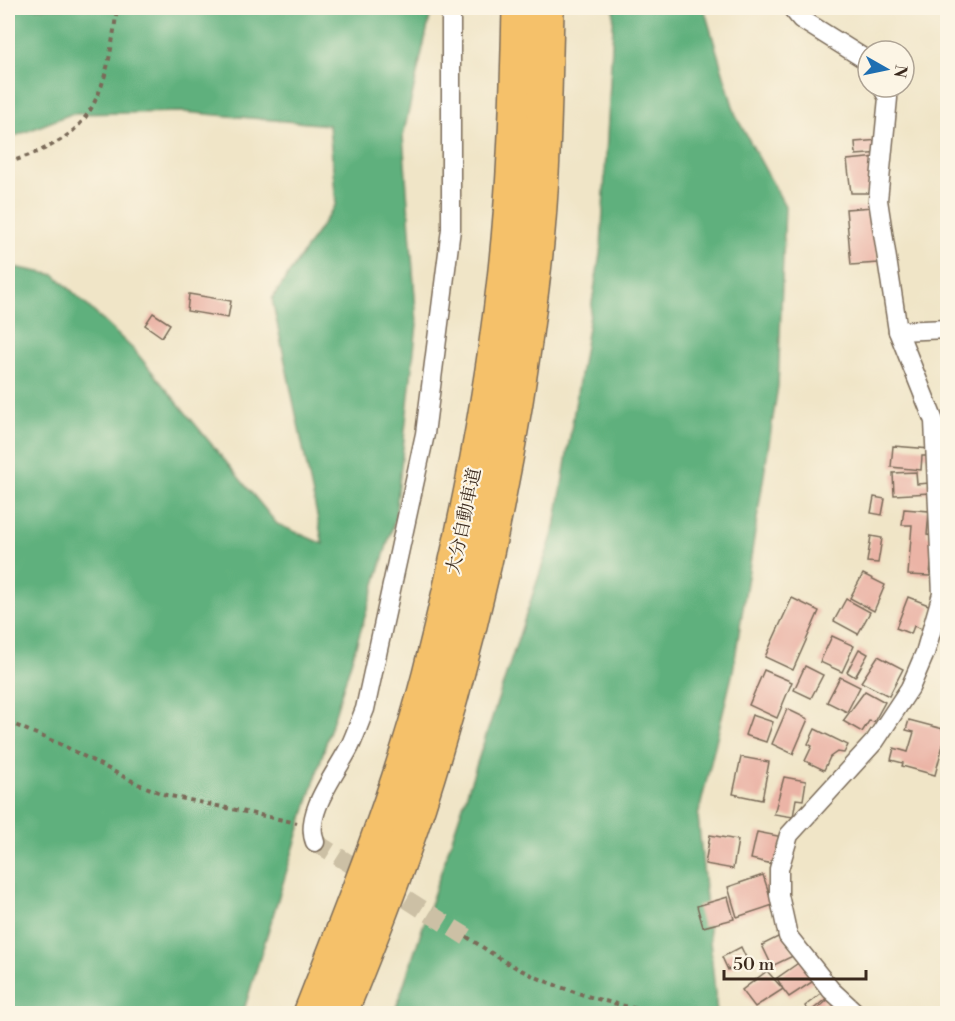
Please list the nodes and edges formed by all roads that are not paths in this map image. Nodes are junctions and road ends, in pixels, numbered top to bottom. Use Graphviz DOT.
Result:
graph roads {
  1 [pos="451,8"];
  2 [pos="519,8"];
  3 [pos="547,8"];
  4 [pos="792,8"];
  5 [pos="856,53"];
  6 [pos="888,99"];
  7 [pos="948,329"];
  8 [pos="898,331"];
  9 [pos="314,834"];
  10 [pos="310,1014"];
  11 [pos="340,1014"];
  12 [pos="857,1014"];
  1 -- 9 [label="street"];
  2 -- 10 [label="highway, 大分自動車道"];
  3 -- 11 [label="highway, 大分自動車道"];
  4 -- 5 [label="street"];
  6 -- 8 [label="street"];
  7 -- 8 [label="street"];
  8 -- 12 [label="street"];
}
